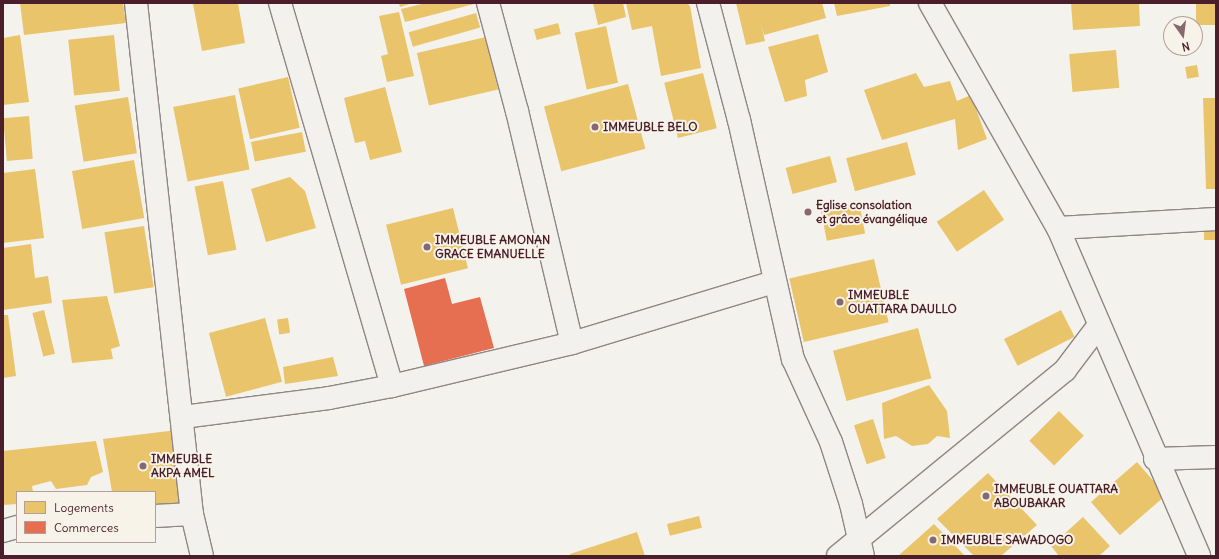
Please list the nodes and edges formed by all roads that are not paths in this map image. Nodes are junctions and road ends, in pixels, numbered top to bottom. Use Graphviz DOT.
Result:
graph roads {
  1 [pos="136,3"];
  2 [pos="280,3"];
  3 [pos="488,3"];
  4 [pos="708,3"];
  5 [pos="930,3"];
  6 [pos="1216,219"];
  7 [pos="1058,228"];
  8 [pos="774,282"];
  9 [pos="1099,325"];
  10 [pos="572,344"];
  11 [pos="392,386"];
  12 [pos="183,417"];
  13 [pos="1216,457"];
  14 [pos="1156,459"];
  15 [pos="192,514"];
  16 [pos="156,516"];
  17 [pos="16,527"];
  18 [pos="3,531"];
  19 [pos="861,546"];
  20 [pos="202,556"];
  21 [pos="838,556"];
  22 [pos="1199,556"];
  1 -- 12 [label="street"];
  2 -- 11 [label="street"];
  3 -- 10 [label="street"];
  4 -- 8 [label="street"];
  5 -- 7 [label="street"];
  6 -- 7 [label="street"];
  7 -- 9 [label="street"];
  8 -- 10 [label="street"];
  8 -- 19 [label="street"];
  9 -- 14 [label="street"];
  9 -- 19 [label="street"];
  10 -- 11 [label="street"];
  11 -- 12 [label="street"];
  12 -- 15 [label="street"];
  13 -- 14 [label="street"];
  14 -- 22 [label="street"];
  15 -- 16 [label="street"];
  15 -- 20 [label="street"];
  17 -- 18 [label="street"];
  19 -- 21 [label="street"];
}
